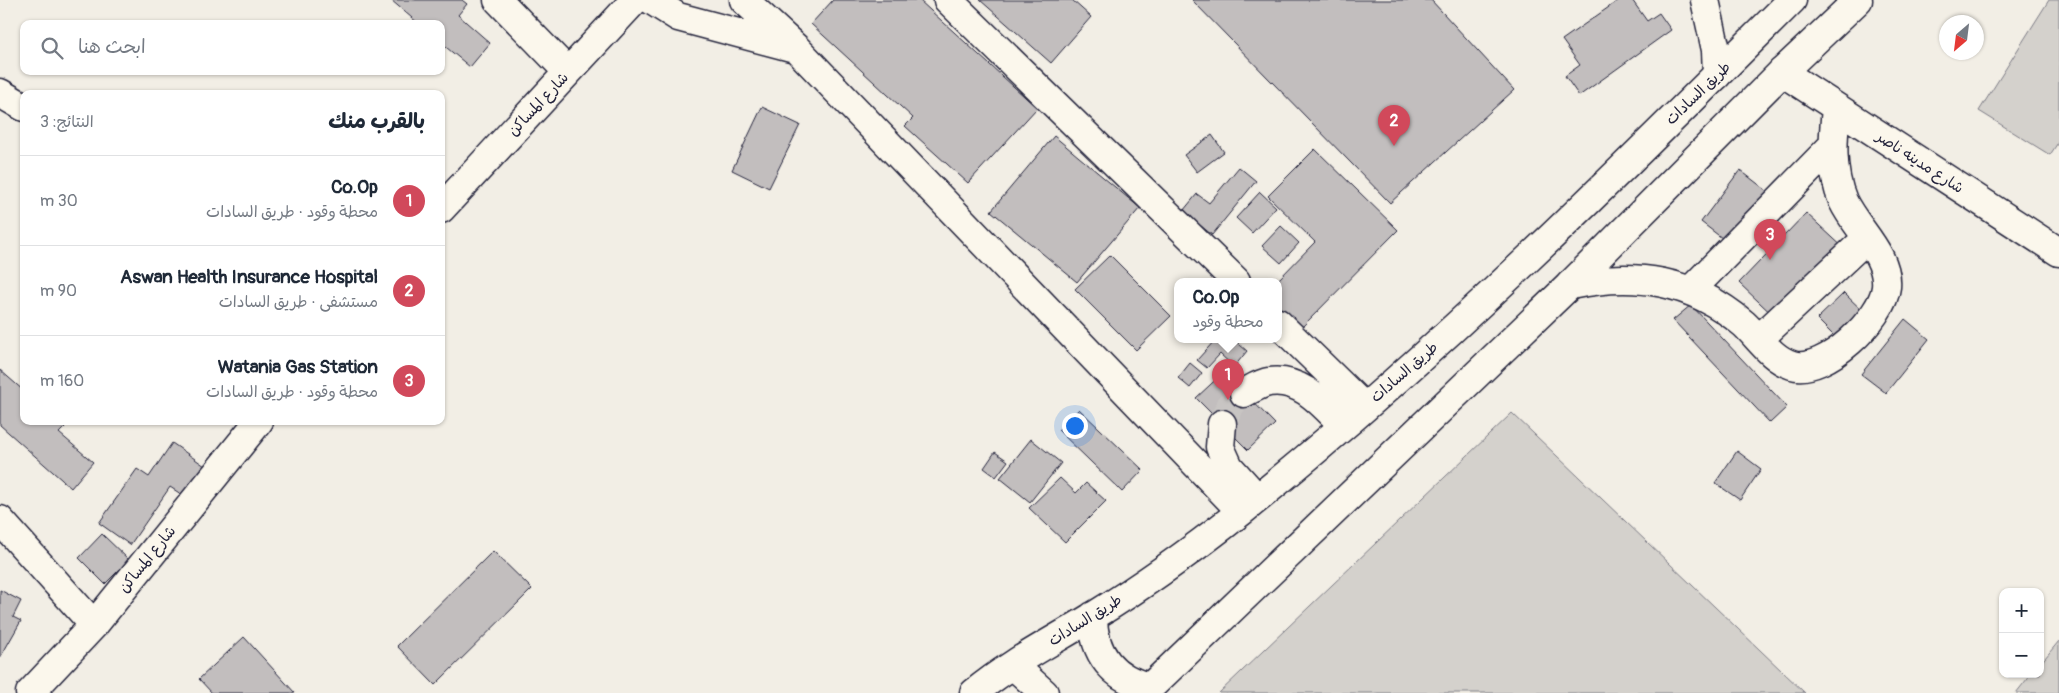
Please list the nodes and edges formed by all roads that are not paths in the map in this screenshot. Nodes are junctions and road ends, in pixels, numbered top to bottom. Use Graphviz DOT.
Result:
graph roads {
  1 [pos="498,0"];
  2 [pos="634,0"];
  3 [pos="651,0"];
  4 [pos="744,0"];
  5 [pos="948,0"];
  6 [pos="1705,0"];
  7 [pos="1792,0"];
  8 [pos="1858,0"];
  9 [pos="798,49"];
  10 [pos="568,72"];
  11 [pos="1782,72"];
  12 [pos="1717,75"];
  13 [pos="0,93"];
  14 [pos="20,105"];
  15 [pos="1836,108"];
  16 [pos="1833,145"];
  17 [pos="445,205"];
  18 [pos="1866,239"];
  19 [pos="2059,252"];
  20 [pos="1233,278"];
  21 [pos="1570,285"];
  22 [pos="1691,290"];
  23 [pos="1282,327"];
  24 [pos="1759,339"];
  25 [pos="1244,393"];
  26 [pos="1364,407"];
  27 [pos="1222,424"];
  28 [pos="255,425"];
  29 [pos="1343,425"];
  30 [pos="1249,504"];
  31 [pos="0,520"];
  32 [pos="1094,616"];
  33 [pos="94,625"];
  34 [pos="1013,664"];
  35 [pos="1147,690"];
  36 [pos="30,693"];
  37 [pos="974,693"];
  38 [pos="1044,693"];
  1 -- 10 [label="street"];
  2 -- 10 [label="street, شارع المساكن"];
  3 -- 9 [label="street"];
  4 -- 9 [label="street"];
  5 -- 20 [label="street"];
  6 -- 12 [label="street"];
  7 -- 12 [label="street, طريق السادات"];
  8 -- 11 [label="street"];
  9 -- 30 [label="street"];
  10 -- 17 [label="street, شارع المساكن"];
  11 -- 15 [label="street, شارع مدينه ناصر"];
  11 -- 21 [label="street"];
  12 -- 26 [label="street, طريق السادات"];
  13 -- 14 [label="street"];
  15 -- 16 [label="street"];
  15 -- 19 [label="street, شارع مدينه ناصر"];
  16 -- 18 [label="street"];
  16 -- 22 [label="street"];
  18 -- 24 [label="street"];
  18 -- 24 [label="street"];
  21 -- 22 [label="street"];
  21 -- 35 [label="street"];
  22 -- 24 [label="street"];
  23 -- 26 [label="street"];
  25 -- 29 [label="street"];
  26 -- 29 [label="street, طريق السادات"];
  27 -- 30 [label="street"];
  28 -- 33 [label="street, شارع المساكن"];
  29 -- 30 [label="street, طريق السادات"];
  30 -- 32 [label="street, طريق السادات"];
  31 -- 33 [label="street"];
  32 -- 34 [label="street, طريق السادات"];
  32 -- 35 [label="street"];
  33 -- 36 [label="street, شارع المساكن"];
  34 -- 37 [label="street, طريق السادات"];
  34 -- 38 [label="street"];
}
